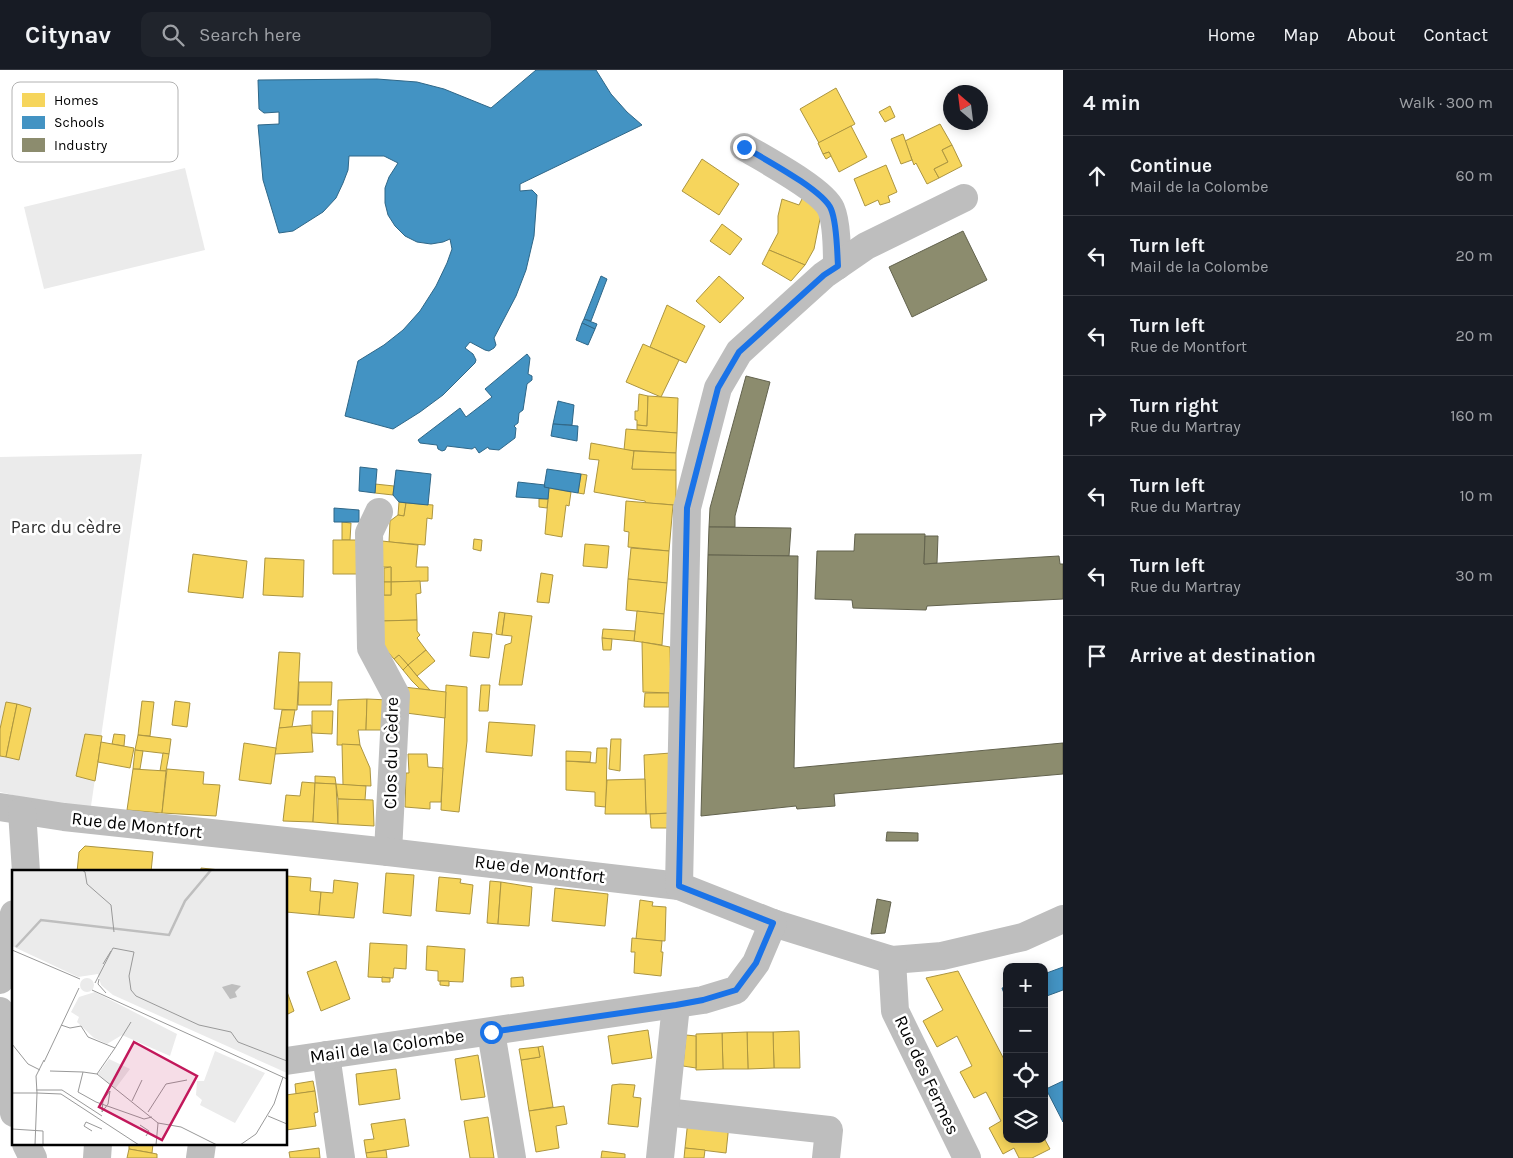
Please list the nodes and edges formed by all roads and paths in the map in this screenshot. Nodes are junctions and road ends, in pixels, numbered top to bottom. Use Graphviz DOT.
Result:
graph roads {
  1 [pos="744,147"];
  2 [pos="964,198"];
  3 [pos="838,266"];
  4 [pos="379,512"];
  5 [pos="11,809"];
  6 [pos="388,852"];
  7 [pos="26,870"];
  8 [pos="679,886"];
  9 [pos="1063,919"];
  10 [pos="12,920"];
  11 [pos="773,923"];
  12 [pos="892,960"];
  13 [pos="0,980"];
  14 [pos="676,1005"];
  15 [pos="0,1011"];
  16 [pos="491,1032"];
  17 [pos="326,1055"];
  18 [pos="288,1061"];
  19 [pos="10,1107"];
  20 [pos="665,1112"];
  21 [pos="27,1146"];
  22 [pos="33,1158"];
  23 [pos="341,1158"];
  24 [pos="512,1158"];
  25 [pos="660,1158"];
  26 [pos="826,1158"];
  27 [pos="967,1158"];
  1 -- 3 [label="street"];
  2 -- 3 [label="street"];
  3 -- 8 [label="street"];
  4 -- 6 [label="street, Clos du Cèdre"];
  5 -- 6 [label="street, Rue de Montfort"];
  5 -- 7 [label="street"];
  6 -- 8 [label="street, Rue de Montfort"];
  8 -- 11 [label="street, Rue de Montfort"];
  9 -- 12 [label="street, Rue de Montfort"];
  10 -- 13 [label="street"];
  11 -- 12 [label="street, Rue de Montfort"];
  11 -- 14 [label="street, Mail de la Colombe"];
  12 -- 27 [label="street, Rue des Fermes"];
  14 -- 16 [label="street, Mail de la Colombe"];
  14 -- 20 [label="street"];
  15 -- 19 [label="street"];
  16 -- 17 [label="street, Mail de la Colombe"];
  16 -- 24 [label="street"];
  17 -- 18 [label="street, Mail de la Colombe"];
  17 -- 23 [label="street"];
  20 -- 25 [label="street"];
  20 -- 26 [label="street"];
  21 -- 22 [label="street"];
}
